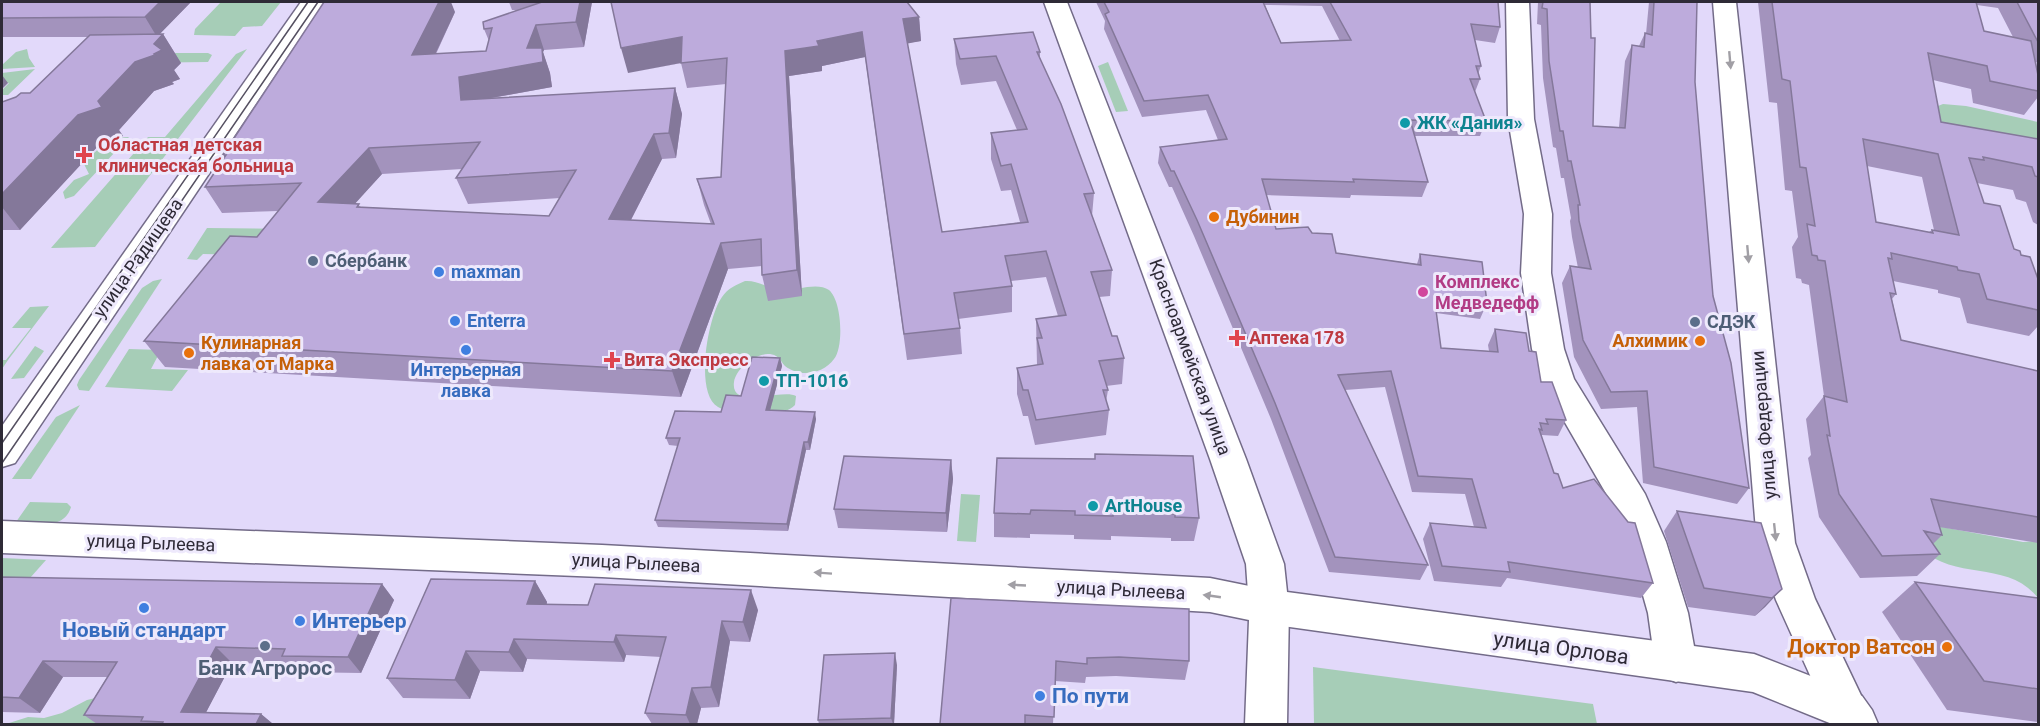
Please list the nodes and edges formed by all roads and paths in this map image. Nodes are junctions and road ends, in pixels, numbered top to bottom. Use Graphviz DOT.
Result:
graph roads {
  1 [pos="312,2"];
  2 [pos="1055,2"];
  3 [pos="1517,2"];
  4 [pos="1724,2"];
  5 [pos="2,453"];
  6 [pos="2,537"];
  7 [pos="1269,608"];
  8 [pos="1676,663"];
  9 [pos="1852,717"];
  10 [pos="1266,724"];
  1 -- 5 [label="street, улица Радищева"];
  2 -- 7 [label="street, Красноармейская улица"];
  3 -- 8 [label="street"];
  4 -- 9 [label="street, улица Федерации, one-way"];
  7 -- 6 [label="street, улица Рылеева, one-way"];
  7 -- 8 [label="street, улица Орлова"];
  7 -- 10 [label="street, Красноармейская улица"];
  8 -- 9 [label="street, улица Орлова"];
}
